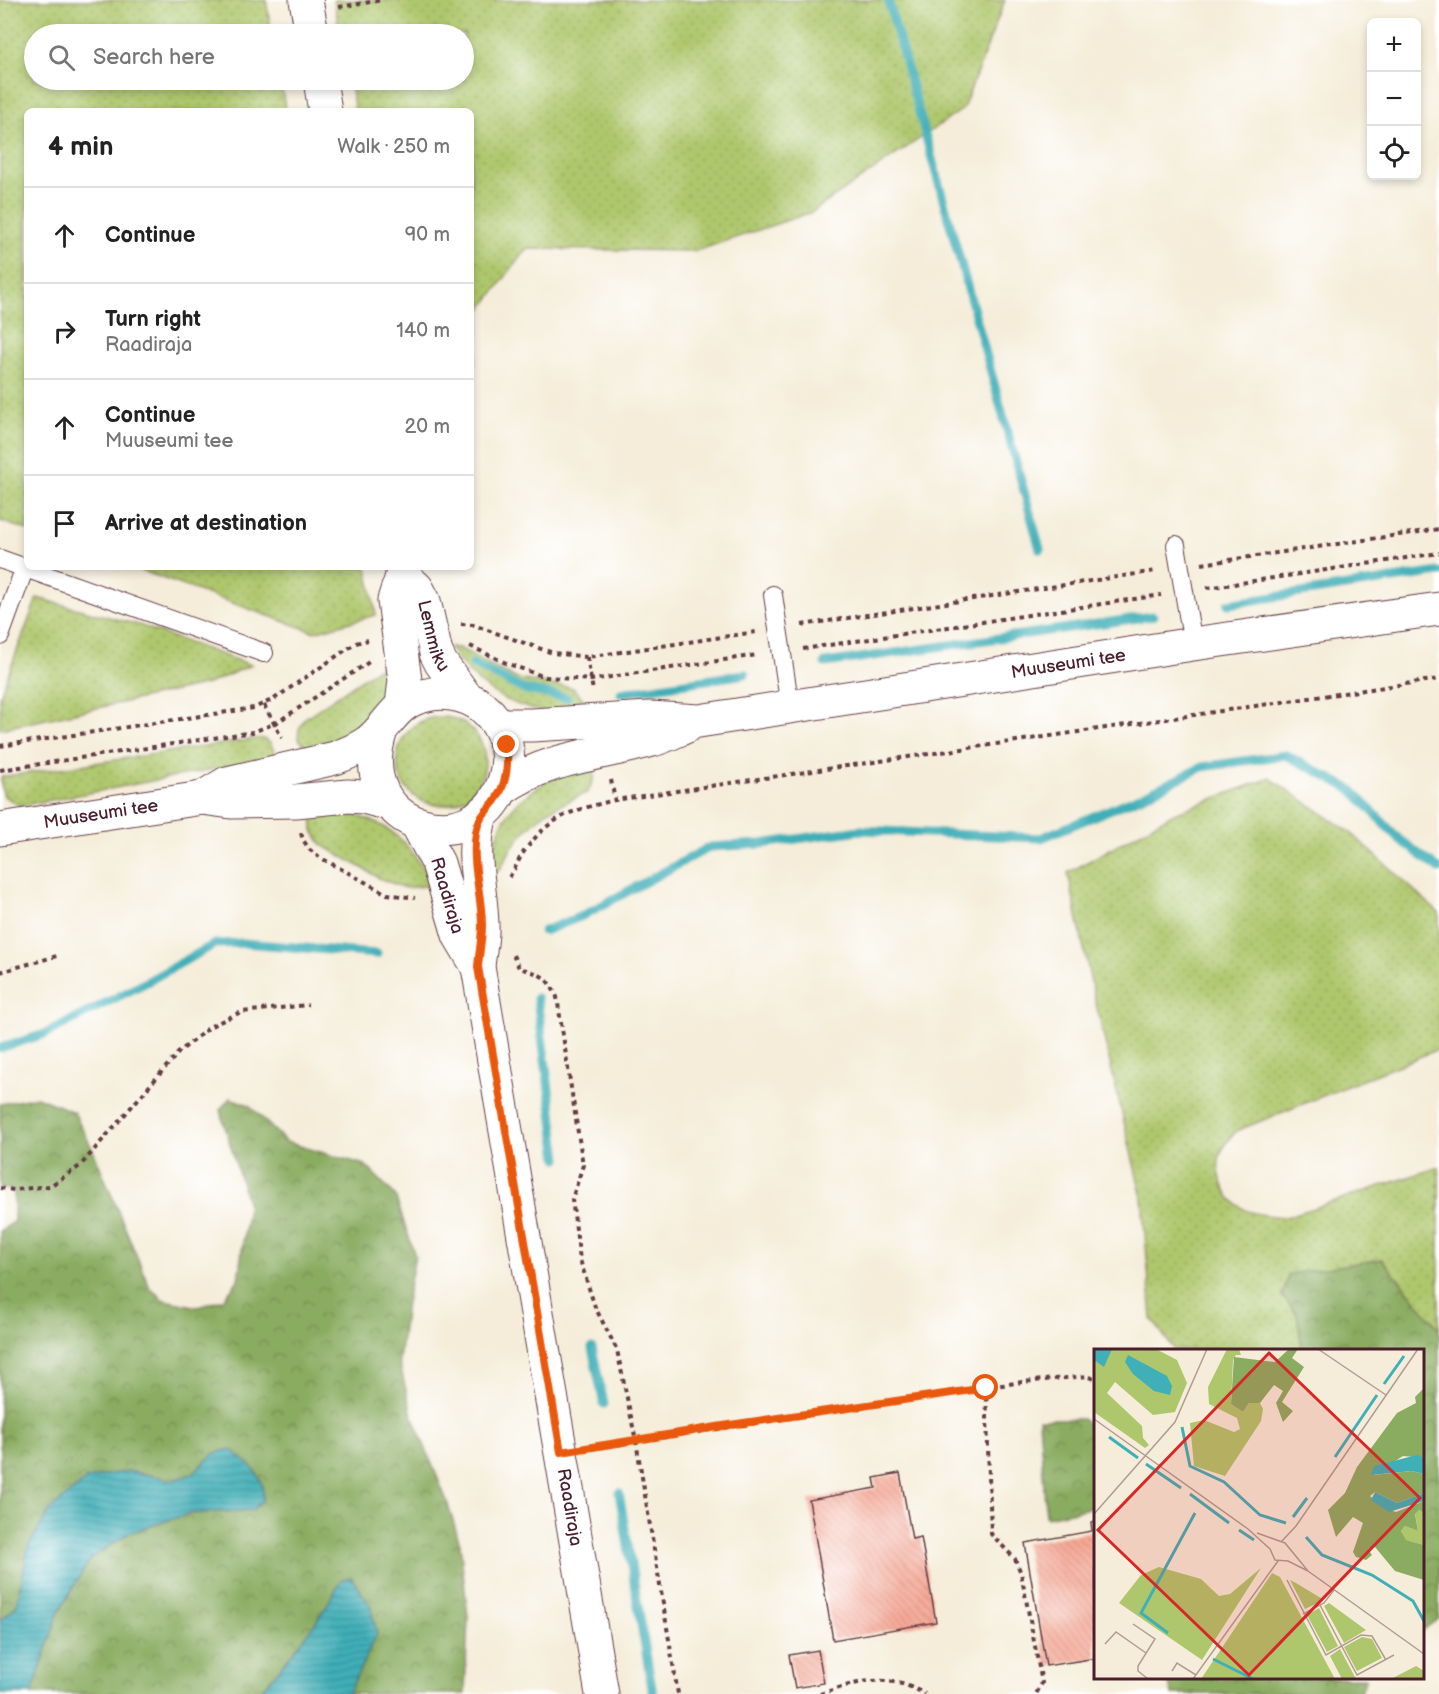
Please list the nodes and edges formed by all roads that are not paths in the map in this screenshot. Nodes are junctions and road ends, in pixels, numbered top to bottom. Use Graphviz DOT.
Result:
graph roads {
  1 [pos="322,90"];
  2 [pos="325,108"];
  3 [pos="1176,545"];
  4 [pos="0,559"];
  5 [pos="24,567"];
  6 [pos="24,570"];
  7 [pos="33,570"];
  8 [pos="403,571"];
  9 [pos="773,595"];
  10 [pos="1439,609"];
  11 [pos="0,636"];
  12 [pos="1193,644"];
  13 [pos="264,653"];
  14 [pos="466,697"];
  15 [pos="402,705"];
  16 [pos="790,707"];
  17 [pos="699,721"];
  18 [pos="499,725"];
  19 [pos="381,730"];
  20 [pos="502,789"];
  21 [pos="202,798"];
  22 [pos="390,804"];
  23 [pos="482,814"];
  24 [pos="417,824"];
  25 [pos="0,829"];
  26 [pos="478,967"];
  27 [pos="602,1694"];
  1 -- 2 [label="street"];
  3 -- 12 [label="lane"];
  4 -- 5 [label="lane"];
  6 -- 11 [label="lane"];
  7 -- 13 [label="lane"];
  8 -- 14 [label="street, Lemmiku"];
  8 -- 15 [label="street, Lemmiku"];
  9 -- 16 [label="lane"];
  10 -- 12 [label="street, Muuseumi tee"];
  12 -- 16 [label="street, Muuseumi tee"];
  14 -- 15 [label="street, Muuseumi tee"];
  14 -- 18 [label="street, Muuseumi tee"];
  15 -- 19 [label="street, Muuseumi tee"];
  16 -- 17 [label="street, Muuseumi tee"];
  17 -- 18 [label="street, Muuseumi tee"];
  17 -- 20 [label="street, Muuseumi tee"];
  18 -- 20 [label="street, Muuseumi tee"];
  19 -- 21 [label="street, Muuseumi tee"];
  19 -- 22 [label="street, Muuseumi tee"];
  20 -- 23 [label="street, Muuseumi tee"];
  21 -- 22 [label="street, Muuseumi tee"];
  21 -- 25 [label="street, Muuseumi tee"];
  22 -- 24 [label="street, Muuseumi tee"];
  23 -- 24 [label="street, Muuseumi tee"];
  23 -- 26 [label="street, Raadiraja"];
  24 -- 26 [label="street, Raadiraja"];
  26 -- 27 [label="street, Raadiraja"];
}
